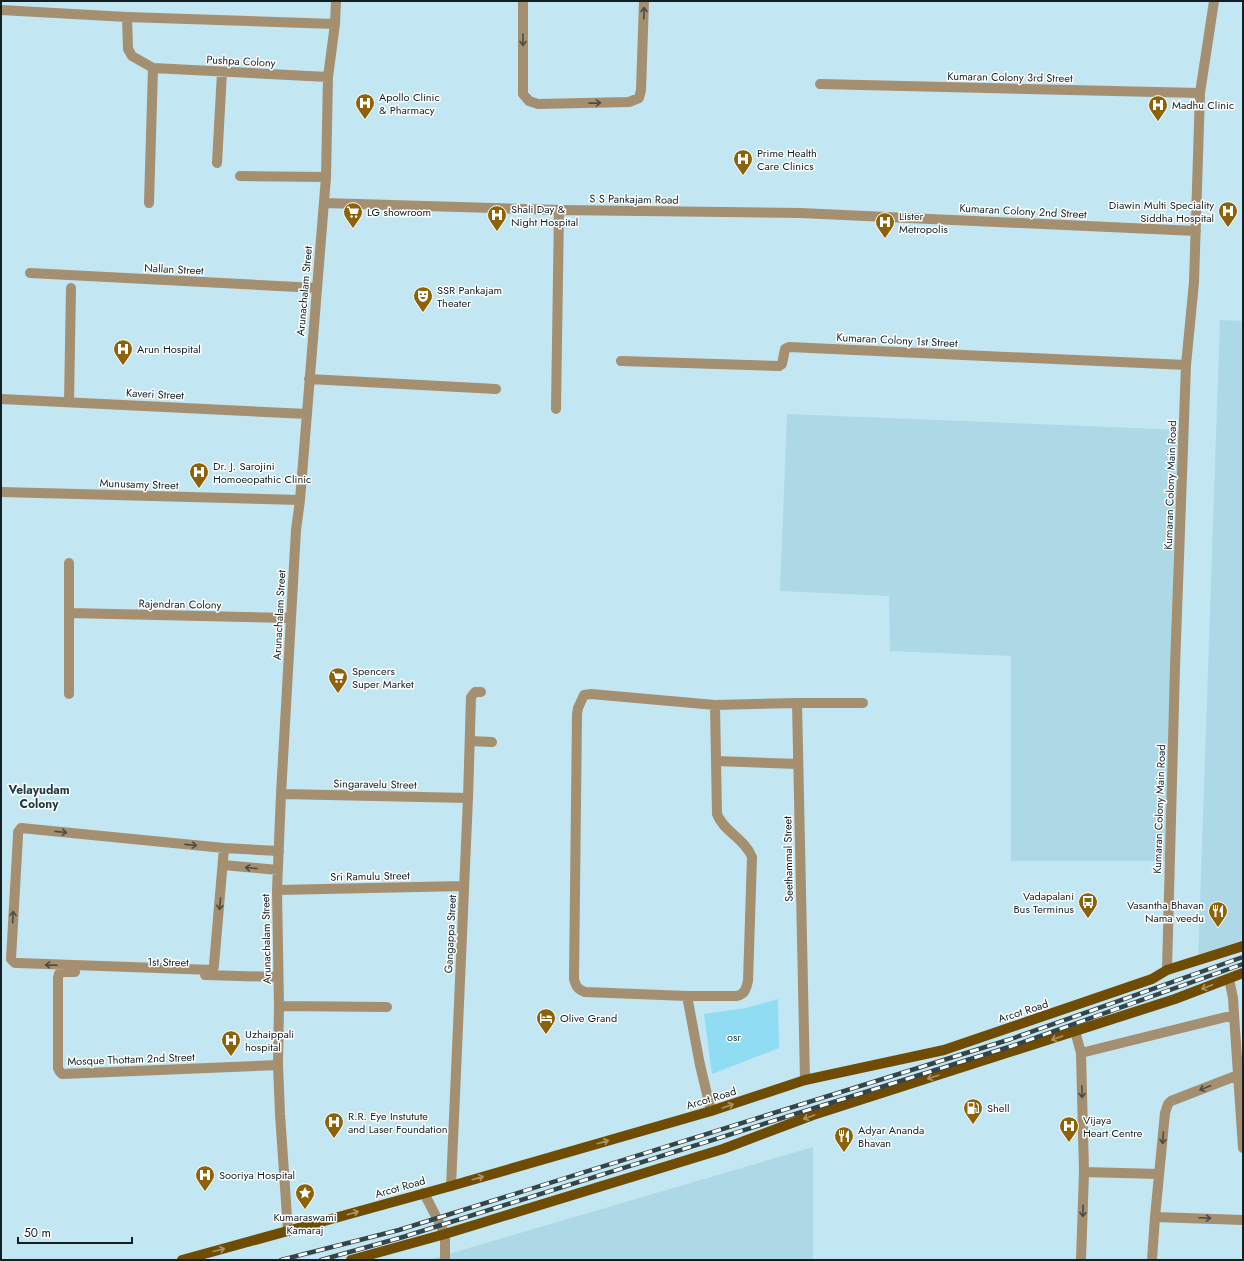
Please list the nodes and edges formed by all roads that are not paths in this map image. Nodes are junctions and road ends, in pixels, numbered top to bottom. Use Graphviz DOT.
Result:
graph roads {
  1 [pos="336,1"];
  2 [pos="523,1"];
  3 [pos="644,1"];
  4 [pos="1214,1"];
  5 [pos="1,10"];
  6 [pos="127,17"];
  7 [pos="335,24"];
  8 [pos="153,68"];
  9 [pos="222,72"];
  10 [pos="328,77"];
  11 [pos="820,84"];
  12 [pos="1200,94"];
  13 [pos="217,163"];
  14 [pos="240,176"];
  15 [pos="326,177"];
  16 [pos="149,203"];
  17 [pos="324,204"];
  18 [pos="559,210"];
  19 [pos="800,213"];
  20 [pos="1196,231"];
  21 [pos="30,273"];
  22 [pos="71,288"];
  23 [pos="317,288"];
  24 [pos="621,361"];
  25 [pos="1186,365"];
  26 [pos="309,379"];
  27 [pos="496,389"];
  28 [pos="1,400"];
  29 [pos="69,402"];
  30 [pos="556,409"];
  31 [pos="307,414"];
  32 [pos="1,492"];
  33 [pos="300,500"];
  34 [pos="69,563"];
  35 [pos="69,613"];
  36 [pos="290,618"];
  37 [pos="481,692"];
  38 [pos="69,694"];
  39 [pos="797,703"];
  40 [pos="863,703"];
  41 [pos="715,705"];
  42 [pos="470,741"];
  43 [pos="492,742"];
  44 [pos="716,761"];
  45 [pos="798,764"];
  46 [pos="281,794"];
  47 [pos="468,798"];
  48 [pos="224,848"];
  49 [pos="279,851"];
  50 [pos="223,865"];
  51 [pos="278,870"];
  52 [pos="464,886"];
  53 [pos="277,890"];
  54 [pos="1243,946"];
  55 [pos="1167,970"];
  56 [pos="1243,973"];
  57 [pos="59,974"];
  58 [pos="278,977"];
  59 [pos="1229,979"];
  60 [pos="687,996"];
  61 [pos="279,1006"];
  62 [pos="387,1007"];
  63 [pos="1234,1014"];
  64 [pos="1075,1031"];
  65 [pos="1081,1053"];
  66 [pos="278,1065"];
  67 [pos="1238,1075"];
  68 [pos="805,1080"];
  69 [pos="711,1111"];
  70 [pos="1243,1148"];
  71 [pos="1084,1172"];
  72 [pos="1159,1174"];
  73 [pos="451,1186"];
  74 [pos="424,1193"];
  75 [pos="1155,1217"];
  76 [pos="1243,1220"];
  77 [pos="288,1231"];
  78 [pos="445,1234"];
  79 [pos="182,1260"];
  80 [pos="350,1260"];
  81 [pos="445,1260"];
  82 [pos="1081,1260"];
  83 [pos="1152,1260"];
  1 -- 7 [label="street, Arunachalam Street"];
  2 -- 3 [label="street, one-way"];
  4 -- 12 [label="street, Kumaran Colony Main Road"];
  5 -- 6 [label="street"];
  6 -- 7 [label="street"];
  6 -- 8 [label="street, Pushpa Colony"];
  7 -- 10 [label="street, Arunachalam Street"];
  8 -- 9 [label="street, Pushpa Colony"];
  8 -- 16 [label="street"];
  9 -- 10 [label="street, Pushpa Colony"];
  9 -- 13 [label="street"];
  10 -- 15 [label="street, Arunachalam Street"];
  11 -- 12 [label="street, Kumaran Colony 3rd Street"];
  12 -- 20 [label="street, Kumaran Colony Main Road"];
  14 -- 15 [label="street"];
  15 -- 17 [label="street, Arunachalam Street"];
  17 -- 18 [label="street, S S Pankajam Road"];
  17 -- 23 [label="street, Arunachalam Street"];
  18 -- 19 [label="street, S S Pankajam Road"];
  18 -- 30 [label="street"];
  19 -- 20 [label="street, Kumaran Colony 2nd Street"];
  20 -- 25 [label="street, Kumaran Colony Main Road"];
  21 -- 23 [label="street, Nallan Street"];
  22 -- 29 [label="street"];
  23 -- 26 [label="street, Arunachalam Street"];
  24 -- 25 [label="street, Kumaran Colony 1st Street"];
  25 -- 55 [label="street, Kumaran Colony Main Road"];
  26 -- 27 [label="street"];
  26 -- 31 [label="street, Arunachalam Street"];
  28 -- 29 [label="street, Kaveri Street"];
  29 -- 31 [label="street, Kaveri Street"];
  31 -- 33 [label="street, Arunachalam Street"];
  32 -- 33 [label="street, Munusamy Street"];
  33 -- 36 [label="street, Arunachalam Street"];
  34 -- 35 [label="street"];
  35 -- 36 [label="street, Rajendran Colony"];
  35 -- 38 [label="street"];
  36 -- 46 [label="street, Arunachalam Street"];
  37 -- 42 [label="street, Gangappa Street"];
  39 -- 40 [label="street"];
  39 -- 41 [label="street"];
  39 -- 45 [label="street, Seethammal Street"];
  41 -- 44 [label="street"];
  41 -- 60 [label="street"];
  42 -- 43 [label="street"];
  42 -- 47 [label="street, Gangappa Street"];
  44 -- 45 [label="street"];
  44 -- 60 [label="street"];
  45 -- 68 [label="street, Seethammal Street"];
  46 -- 47 [label="street, Singaravelu Street"];
  46 -- 49 [label="street, Arunachalam Street"];
  47 -- 52 [label="street, Gangappa Street"];
  48 -- 49 [label="street"];
  48 -- 50 [label="street"];
  50 -- 48 [label="street, one-way"];
  49 -- 51 [label="street, Arunachalam Street"];
  51 -- 50 [label="street, one-way"];
  51 -- 53 [label="street, Arunachalam Street"];
  52 -- 53 [label="street, Sri Ramulu Street"];
  52 -- 73 [label="street, Gangappa Street"];
  53 -- 58 [label="street, Arunachalam Street"];
  54 -- 55 [label="main road, Arcot Road"];
  55 -- 68 [label="main road, Arcot Road"];
  56 -- 59 [label="main road"];
  57 -- 58 [label="street, 1st Street"];
  57 -- 66 [label="street, Mosque Thottam 2nd Street"];
  58 -- 61 [label="street, Arunachalam Street"];
  59 -- 63 [label="street"];
  59 -- 64 [label="main road, one-way"];
  60 -- 69 [label="street"];
  61 -- 62 [label="street"];
  61 -- 66 [label="street, Arunachalam Street"];
  63 -- 65 [label="street"];
  63 -- 67 [label="street"];
  64 -- 65 [label="street"];
  64 -- 78 [label="main road, one-way"];
  65 -- 71 [label="street, one-way"];
  66 -- 77 [label="street, Arunachalam Street"];
  67 -- 70 [label="street"];
  67 -- 72 [label="street, one-way"];
  69 -- 68 [label="main road, Arcot Road, one-way"];
  73 -- 69 [label="main road, Arcot Road, one-way"];
  71 -- 72 [label="street"];
  71 -- 82 [label="street, one-way"];
  72 -- 75 [label="street"];
  73 -- 74 [label="main road, Arcot Road"];
  77 -- 74 [label="main road, Arcot Road, one-way"];
  74 -- 78 [label="street"];
  75 -- 76 [label="street, one-way"];
  75 -- 83 [label="street"];
  79 -- 77 [label="main road, Arcot Road, one-way"];
  78 -- 80 [label="main road"];
  78 -- 81 [label="street"];
}
